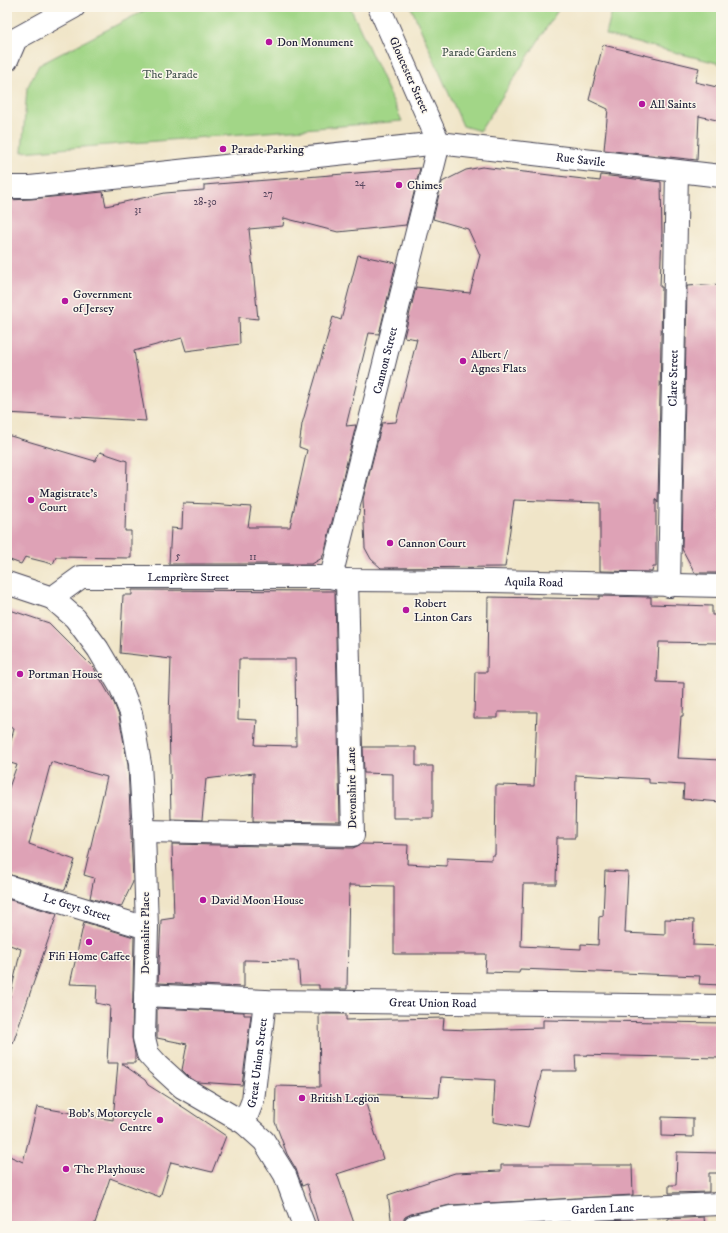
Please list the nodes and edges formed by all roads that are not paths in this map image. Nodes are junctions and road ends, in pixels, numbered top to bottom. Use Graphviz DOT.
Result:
graph roads {
  1 [pos="74,7"];
  2 [pos="379,7"];
  3 [pos="7,60"];
  4 [pos="439,143"];
  5 [pos="677,171"];
  6 [pos="721,176"];
  7 [pos="7,187"];
  8 [pos="339,578"];
  9 [pos="7,583"];
  10 [pos="669,586"];
  11 [pos="721,586"];
  12 [pos="52,598"];
  13 [pos="144,831"];
  14 [pos="7,886"];
  15 [pos="146,928"];
  16 [pos="145,995"];
  17 [pos="265,1001"];
  18 [pos="721,1006"];
  19 [pos="244,1124"];
  20 [pos="721,1204"];
  21 [pos="304,1226"];
  22 [pos="414,1226"];
  1 -- 3 [label="street"];
  2 -- 4 [label="street, Gloucester Street"];
  4 -- 5 [label="street, Rue Savile"];
  4 -- 7 [label="street"];
  4 -- 8 [label="street, Cannon Street"];
  5 -- 6 [label="street, Rue Savile"];
  5 -- 10 [label="street, Clare Street"];
  8 -- 10 [label="street, Aquila Road"];
  8 -- 12 [label="street, Lemprière Street"];
  8 -- 13 [label="street, Devonshire Lane"];
  9 -- 12 [label="street"];
  10 -- 11 [label="street, Aquila Road"];
  12 -- 13 [label="street, Devonshire Place"];
  13 -- 15 [label="street, Devonshire Place"];
  14 -- 15 [label="street, Le Geyt Street"];
  15 -- 16 [label="street, Devonshire Place"];
  16 -- 17 [label="street, Great Union Road"];
  16 -- 19 [label="street, Devonshire Place"];
  17 -- 18 [label="street, Great Union Road"];
  17 -- 19 [label="street, Great Union Street"];
  19 -- 21 [label="street, Devonshire Place"];
  20 -- 22 [label="street, Garden Lane"];
}
